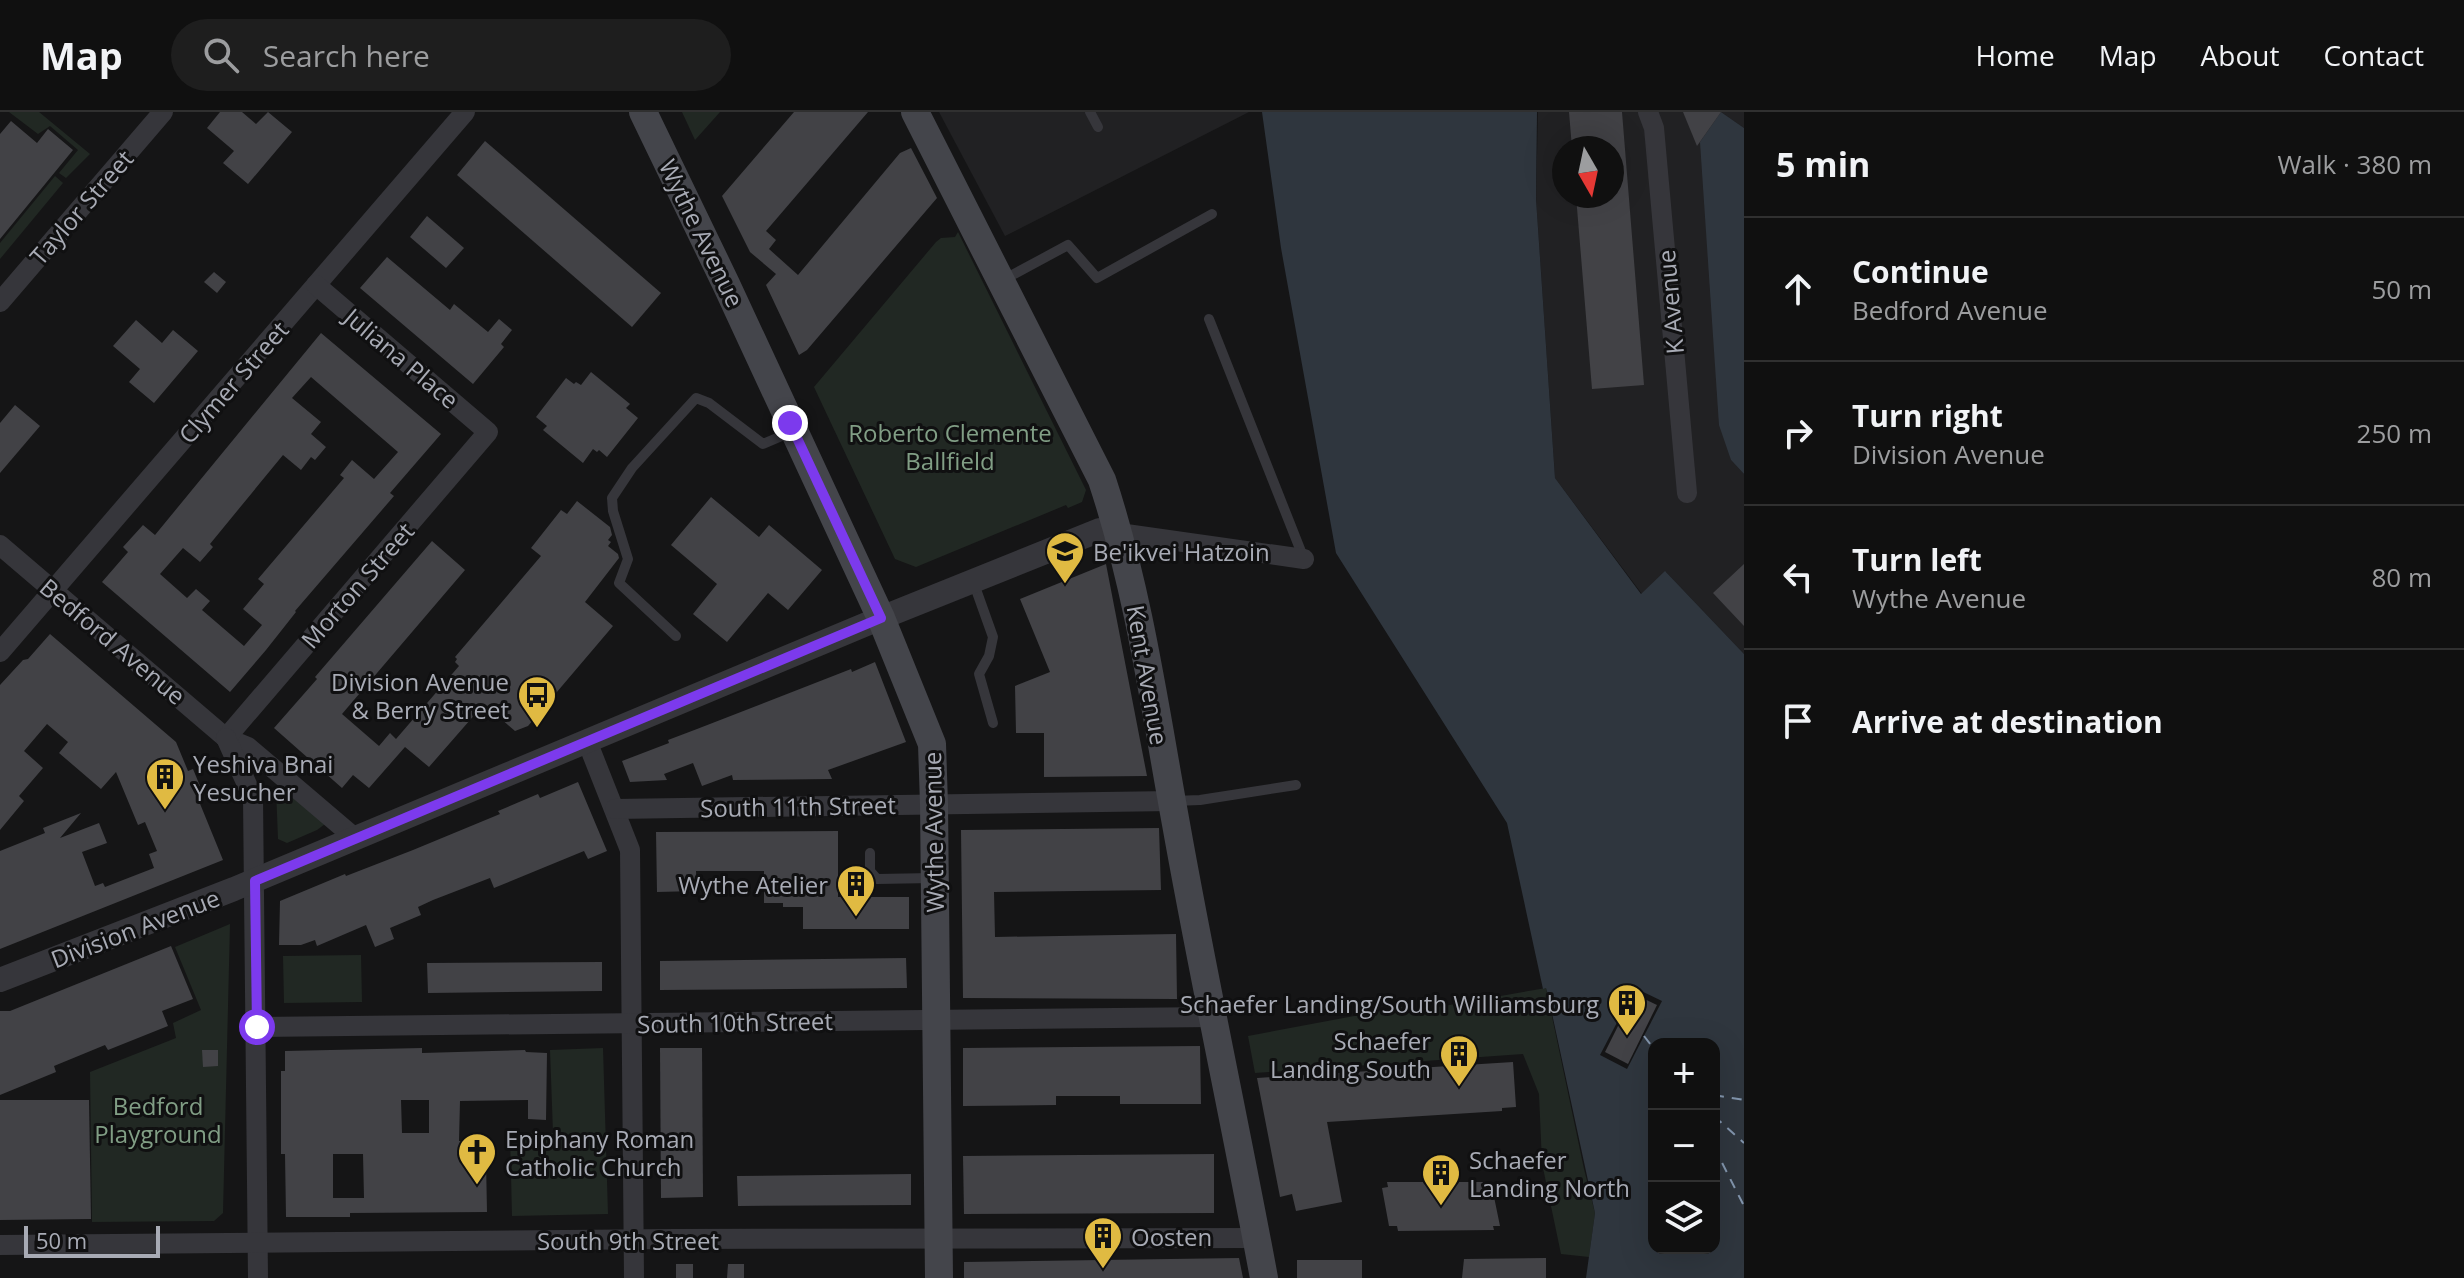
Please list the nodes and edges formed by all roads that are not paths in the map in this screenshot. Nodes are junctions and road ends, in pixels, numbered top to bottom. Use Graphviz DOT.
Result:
graph roads {
  1 [pos="163,112"];
  2 [pos="465,112"];
  3 [pos="643,112"];
  4 [pos="915,112"];
  5 [pos="1090,112"];
  6 [pos="1648,112"];
  7 [pos="1098,127"];
  8 [pos="1212,214"];
  9 [pos="1001,281"];
  10 [pos="316,285"];
  11 [pos="0,302"];
  12 [pos="1209,319"];
  13 [pos="794,431"];
  14 [pos="488,432"];
  15 [pos="1687,493"];
  16 [pos="1119,533"];
  17 [pos="0,545"];
  18 [pos="1304,559"];
  19 [pos="973,581"];
  20 [pos="53,590"];
  21 [pos="881,618"];
  22 [pos="676,636"];
  23 [pos="0,652"];
  24 [pos="993,723"];
  25 [pos="226,738"];
  26 [pos="587,741"];
  27 [pos="1296,785"];
  28 [pos="1172,801"];
  29 [pos="934,804"];
  30 [pos="615,809"];
  31 [pos="355,838"];
  32 [pos="870,853"];
  33 [pos="935,878"];
  34 [pos="255,881"];
  35 [pos="0,980"];
  36 [pos="1214,1017"];
  37 [pos="936,1020"];
  38 [pos="632,1023"];
  39 [pos="257,1027"];
  40 [pos="938,1238"];
  41 [pos="1257,1238"];
  42 [pos="634,1239"];
  43 [pos="257,1243"];
  44 [pos="0,1245"];
  45 [pos="258,1278"];
  46 [pos="634,1278"];
  47 [pos="939,1278"];
  48 [pos="1264,1278"];
  1 -- 11 [label="street, Taylor Street"];
  2 -- 10 [label="street, Clymer Street"];
  3 -- 13 [label="main road, Wythe Avenue"];
  4 -- 9 [label="main road, Kent Avenue"];
  5 -- 7 [label="lane"];
  6 -- 15 [label="street, K Avenue"];
  8 -- 9 [label="lane"];
  9 -- 16 [label="main road, Kent Avenue"];
  10 -- 14 [label="street, Juliana Place"];
  10 -- 20 [label="street, Clymer Street"];
  12 -- 18 [label="lane"];
  13 -- 21 [label="main road, Wythe Avenue"];
  13 -- 22 [label="lane"];
  14 -- 25 [label="street, Morton Street"];
  16 -- 18 [label="street, Division Avenue"];
  16 -- 19 [label="street, Division Avenue"];
  16 -- 28 [label="main road, Kent Avenue"];
  17 -- 20 [label="street, Bedford Avenue"];
  19 -- 21 [label="street, Division Avenue"];
  19 -- 24 [label="lane"];
  20 -- 23 [label="street, Clymer Street"];
  20 -- 25 [label="street, Bedford Avenue"];
  21 -- 26 [label="street, Division Avenue"];
  21 -- 29 [label="main road, Wythe Avenue"];
  25 -- 31 [label="street, Bedford Avenue"];
  25 -- 34 [label="street, Bedford Avenue"];
  26 -- 30 [label="street"];
  26 -- 31 [label="street, Division Avenue"];
  27 -- 28 [label="lane"];
  28 -- 29 [label="street, South 11th Street"];
  28 -- 36 [label="main road, Kent Avenue"];
  29 -- 30 [label="street, South 11th Street"];
  29 -- 33 [label="main road, Wythe Avenue"];
  30 -- 38 [label="street"];
  31 -- 34 [label="street, Division Avenue"];
  32 -- 33 [label="lane"];
  33 -- 37 [label="main road, Wythe Avenue"];
  34 -- 35 [label="street, Division Avenue"];
  34 -- 39 [label="street, Bedford Avenue"];
  36 -- 37 [label="street, South 10th Street"];
  36 -- 41 [label="main road, Kent Avenue"];
  37 -- 38 [label="street, South 10th Street"];
  37 -- 40 [label="main road, Wythe Avenue"];
  38 -- 39 [label="street, South 10th Street"];
  38 -- 42 [label="street"];
  39 -- 43 [label="street, Bedford Avenue"];
  40 -- 41 [label="street, South 9th Street"];
  40 -- 42 [label="street, South 9th Street"];
  40 -- 47 [label="main road, Wythe Avenue"];
  41 -- 48 [label="main road, Kent Avenue"];
  42 -- 43 [label="street, South 9th Street"];
  42 -- 46 [label="street"];
  43 -- 44 [label="street, South 9th Street"];
  43 -- 45 [label="street, Bedford Avenue"];
}
